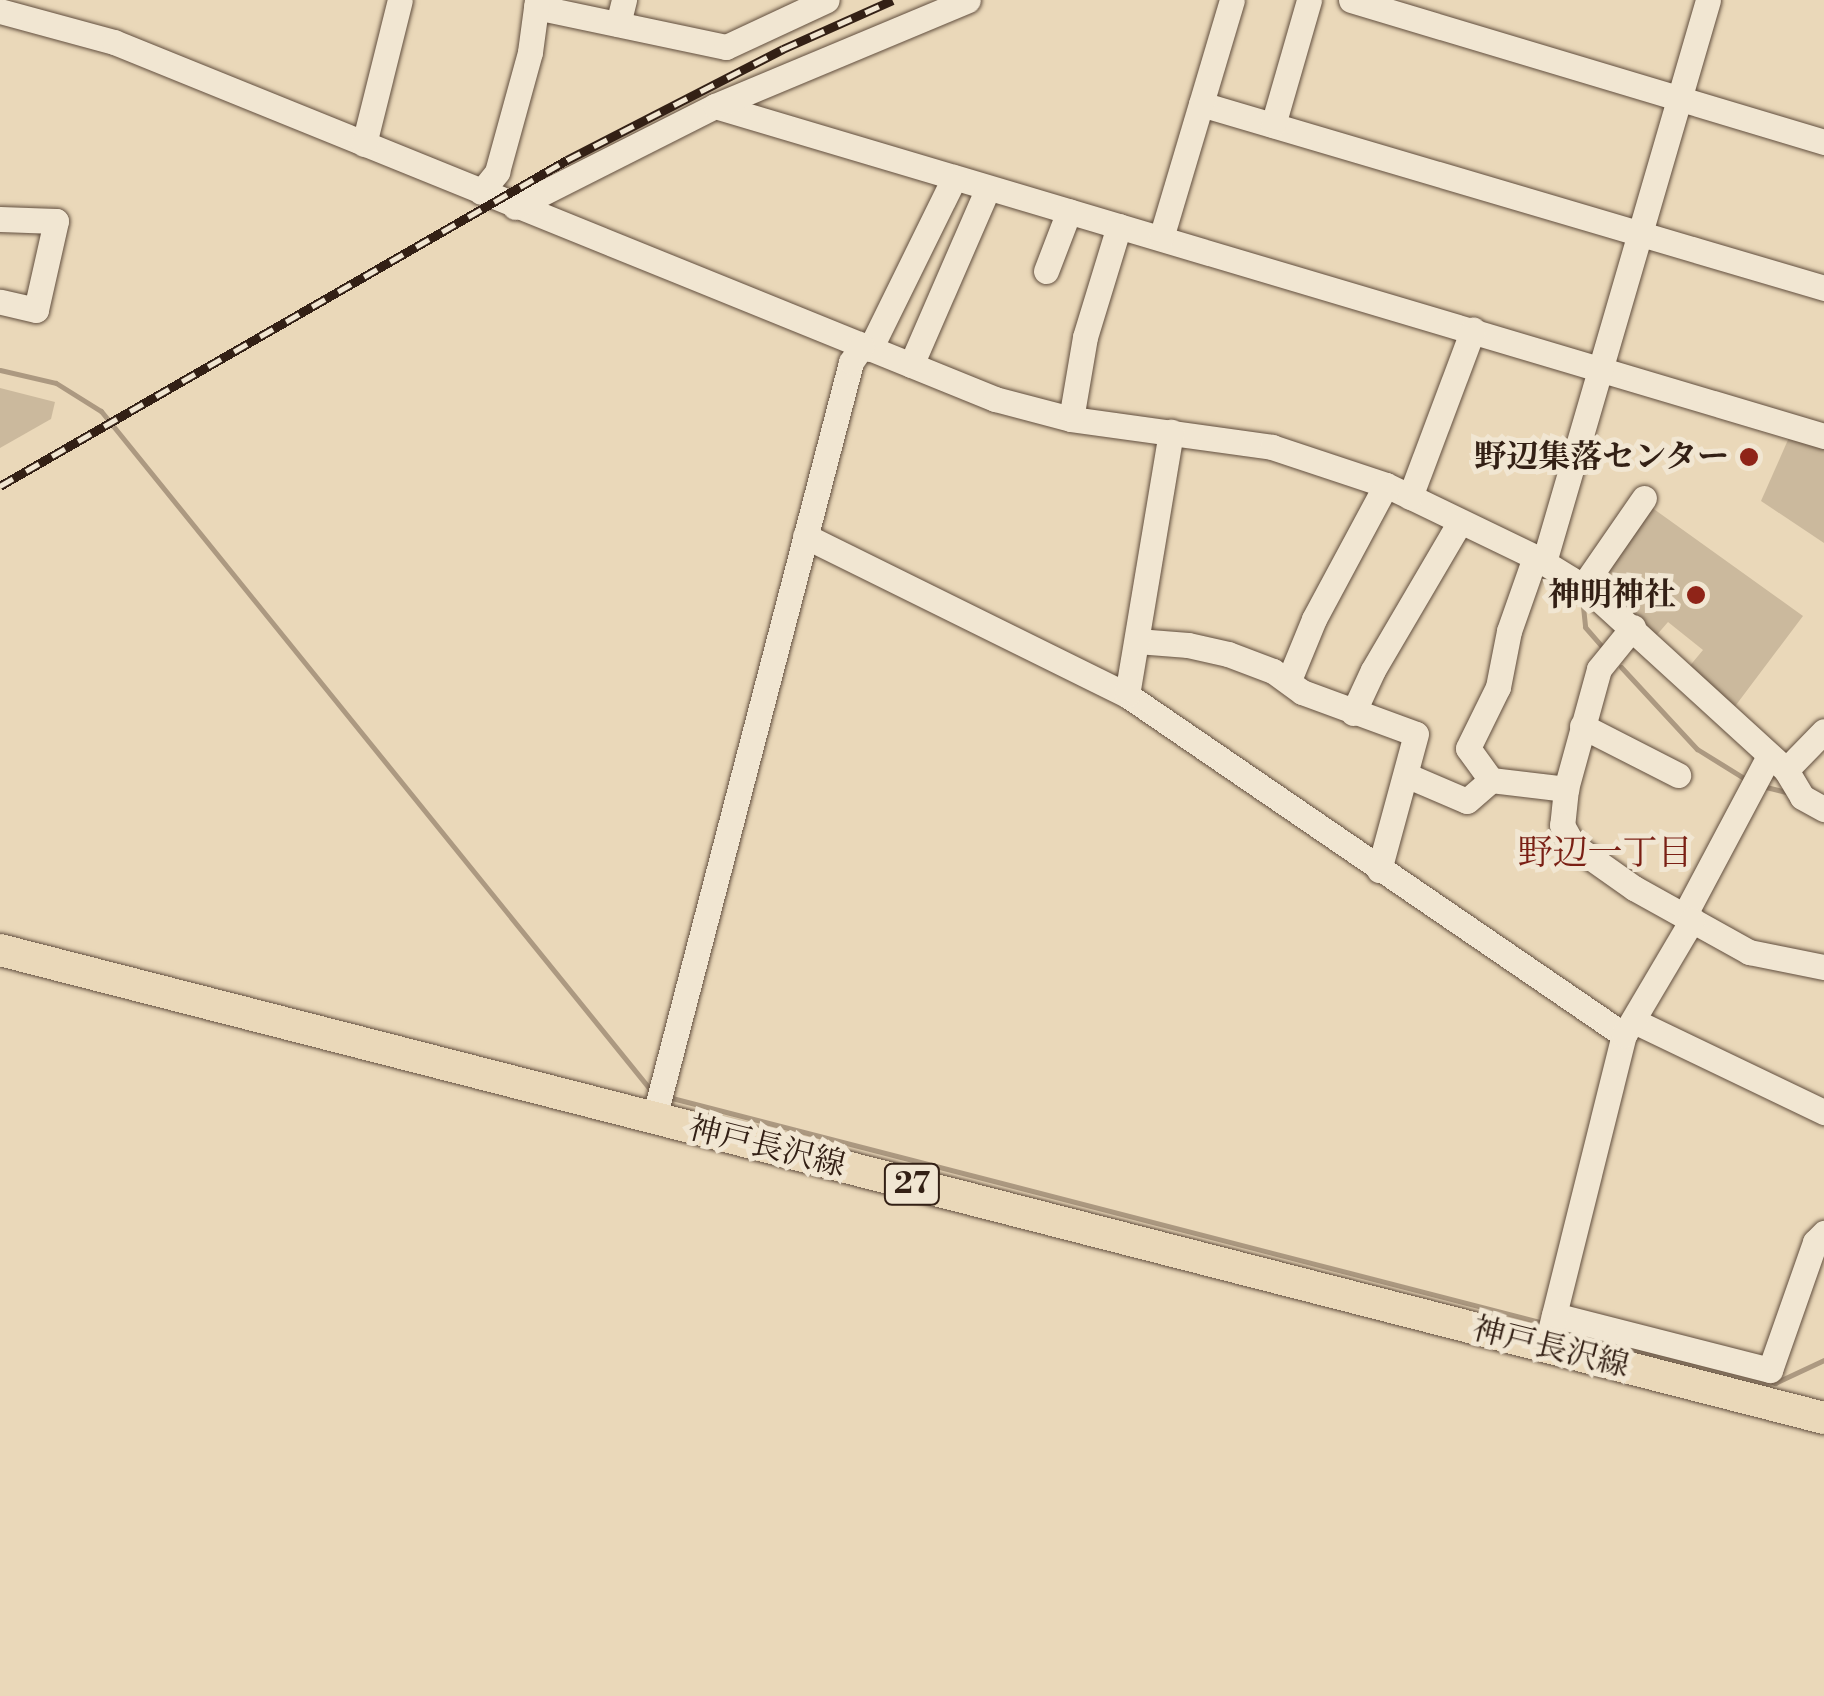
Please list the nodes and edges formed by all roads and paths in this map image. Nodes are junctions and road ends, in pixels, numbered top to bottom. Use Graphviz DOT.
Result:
graph roads {
  1 [pos="400,0"];
  2 [pos="827,0"];
  3 [pos="968,0"];
  4 [pos="1232,0"];
  5 [pos="1308,0"];
  6 [pos="1351,0"];
  7 [pos="1708,0"];
  8 [pos="531,3"];
  9 [pos="0,11"];
  10 [pos="621,12"];
  11 [pos="1680,100"];
  12 [pos="1201,104"];
  13 [pos="715,106"];
  14 [pos="1274,125"];
  15 [pos="1824,142"];
  16 [pos="364,144"];
  17 [pos="954,178"];
  18 [pos="988,188"];
  19 [pos="481,192"];
  20 [pos="515,206"];
  21 [pos="1069,211"];
  22 [pos="0,219"];
  23 [pos="1119,226"];
  24 [pos="1641,235"];
  25 [pos="1161,238"];
  26 [pos="1046,271"];
  27 [pos="1824,288"];
  28 [pos="0,302"];
  29 [pos="1473,329"];
  30 [pos="866,348"];
  31 [pos="911,365"];
  32 [pos="1601,368"];
  33 [pos="1070,420"];
  34 [pos="1171,432"];
  35 [pos="1824,436"];
  36 [pos="1386,485"];
  37 [pos="1410,497"];
  38 [pos="1644,498"];
  39 [pos="1460,522"];
  40 [pos="805,536"];
  41 [pos="1539,560"];
  42 [pos="1583,586"];
  43 [pos="1633,627"];
  44 [pos="1137,641"];
  45 [pos="1289,680"];
  46 [pos="1127,695"];
  47 [pos="1353,713"];
  48 [pos="1582,726"];
  49 [pos="1824,731"];
  50 [pos="1777,763"];
  51 [pos="1406,774"];
  52 [pos="1678,775"];
  53 [pos="1491,780"];
  54 [pos="1566,789"];
  55 [pos="1824,808"];
  56 [pos="1380,870"];
  57 [pos="1688,918"];
  58 [pos="0,950"];
  59 [pos="1824,967"];
  60 [pos="1629,1028"];
  61 [pos="657,1105"];
  62 [pos="1824,1112"];
  63 [pos="1824,1233"];
  64 [pos="1550,1330"];
  65 [pos="1824,1418"];
  1 -- 16 [label="street"];
  2 -- 10 [label="street"];
  3 -- 13 [label="street"];
  4 -- 12 [label="street"];
  5 -- 14 [label="street"];
  6 -- 11 [label="street"];
  7 -- 11 [label="street"];
  8 -- 10 [label="street"];
  8 -- 19 [label="street"];
  9 -- 16 [label="street"];
  11 -- 15 [label="street"];
  11 -- 24 [label="street"];
  12 -- 14 [label="street"];
  12 -- 25 [label="street"];
  13 -- 17 [label="street"];
  13 -- 20 [label="street"];
  14 -- 24 [label="street"];
  16 -- 19 [label="street"];
  17 -- 18 [label="street"];
  17 -- 30 [label="street"];
  18 -- 21 [label="street"];
  18 -- 31 [label="street"];
  19 -- 20 [label="street"];
  20 -- 30 [label="street"];
  21 -- 23 [label="street"];
  21 -- 26 [label="street"];
  22 -- 28 [label="street"];
  23 -- 25 [label="street"];
  23 -- 33 [label="street"];
  24 -- 27 [label="street"];
  24 -- 32 [label="street"];
  25 -- 29 [label="street"];
  29 -- 32 [label="street"];
  29 -- 37 [label="street"];
  30 -- 31 [label="street"];
  30 -- 40 [label="street"];
  31 -- 33 [label="street"];
  32 -- 35 [label="street"];
  32 -- 41 [label="street"];
  33 -- 34 [label="street"];
  34 -- 36 [label="street"];
  34 -- 44 [label="street"];
  36 -- 37 [label="street"];
  36 -- 45 [label="street"];
  37 -- 39 [label="street"];
  38 -- 42 [label="street"];
  39 -- 41 [label="street"];
  39 -- 47 [label="street"];
  40 -- 46 [label="street"];
  40 -- 61 [label="street"];
  41 -- 42 [label="street"];
  41 -- 53 [label="street"];
  42 -- 43 [label="street"];
  43 -- 48 [label="street"];
  43 -- 50 [label="street"];
  44 -- 45 [label="street"];
  44 -- 46 [label="street"];
  45 -- 47 [label="street"];
  46 -- 56 [label="street"];
  47 -- 51 [label="street"];
  48 -- 52 [label="street"];
  48 -- 54 [label="street"];
  49 -- 50 [label="street"];
  50 -- 55 [label="street"];
  50 -- 57 [label="street"];
  51 -- 53 [label="street"];
  51 -- 56 [label="street"];
  53 -- 54 [label="street"];
  54 -- 57 [label="street"];
  56 -- 60 [label="street"];
  57 -- 59 [label="street"];
  57 -- 60 [label="street"];
  58 -- 61 [label="main road, 神戸長沢線 / 27"];
  60 -- 62 [label="street"];
  60 -- 64 [label="street"];
  61 -- 64 [label="main road, 神戸長沢線 / 27"];
  63 -- 64 [label="street"];
  64 -- 65 [label="main road, 神戸長沢線 / 27"];
}
